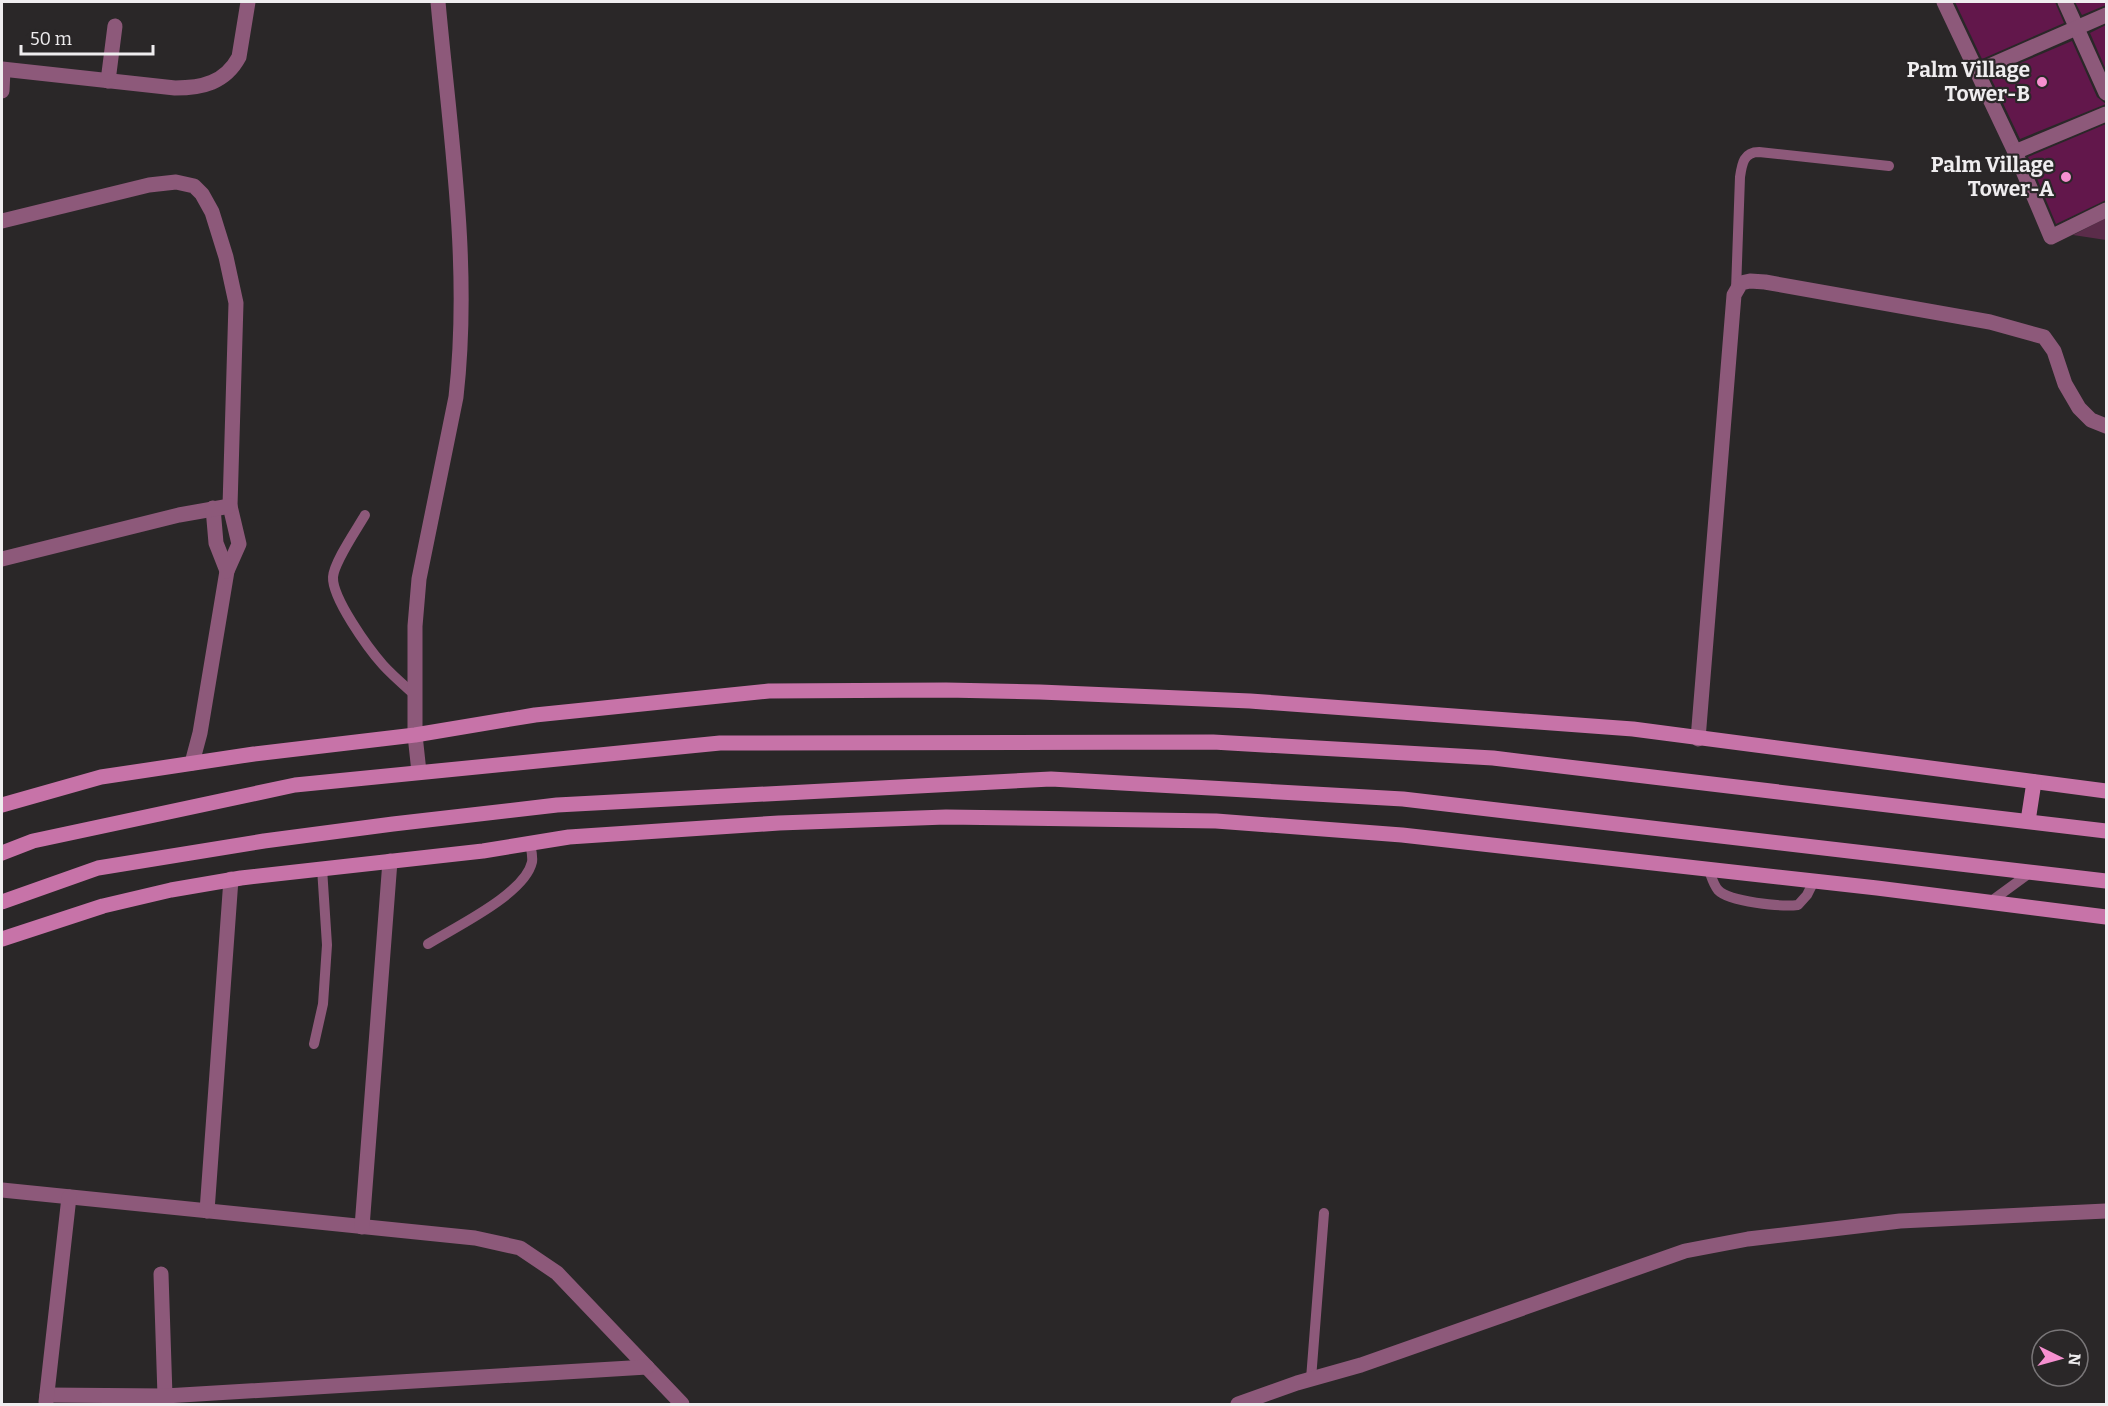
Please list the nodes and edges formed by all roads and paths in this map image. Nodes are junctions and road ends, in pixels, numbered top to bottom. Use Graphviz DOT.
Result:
graph roads {
  1 [pos="248,2"];
  2 [pos="438,2"];
  3 [pos="1944,2"];
  4 [pos="2065,2"];
  5 [pos="2106,15"];
  6 [pos="115,26"];
  7 [pos="2077,28"];
  8 [pos="2,69"];
  9 [pos="1978,71"];
  10 [pos="108,81"];
  11 [pos="2,91"];
  12 [pos="2106,93"];
  13 [pos="2106,114"];
  14 [pos="2015,152"];
  15 [pos="1889,166"];
  16 [pos="2106,210"];
  17 [pos="2,221"];
  18 [pos="1736,290"];
  19 [pos="2106,426"];
  20 [pos="230,506"];
  21 [pos="213,508"];
  22 [pos="365,515"];
  23 [pos="2,560"];
  24 [pos="227,570"];
  25 [pos="416,696"];
  26 [pos="415,735"];
  27 [pos="1698,739"];
  28 [pos="192,763"];
  29 [pos="419,772"];
  30 [pos="2034,782"];
  31 [pos="2106,791"];
  32 [pos="2,805"];
  33 [pos="2028,821"];
  34 [pos="2106,831"];
  35 [pos="531,843"];
  36 [pos="2,853"];
  37 [pos="390,861"];
  38 [pos="322,868"];
  39 [pos="1708,868"];
  40 [pos="2031,872"];
  41 [pos="231,879"];
  42 [pos="1814,881"];
  43 [pos="2106,881"];
  44 [pos="2,902"];
  45 [pos="1990,902"];
  46 [pos="2106,917"];
  47 [pos="2,939"];
  48 [pos="428,944"];
  49 [pos="314,1044"];
  50 [pos="2,1190"];
  51 [pos="69,1197"];
  52 [pos="207,1211"];
  53 [pos="2106,1211"];
  54 [pos="1324,1213"];
  55 [pos="362,1227"];
  56 [pos="161,1274"];
  57 [pos="647,1367"];
  58 [pos="1311,1379"];
  59 [pos="165,1396"];
  60 [pos="47,1400"];
  61 [pos="682,1404"];
  62 [pos="1238,1404"];
  1 -- 10 [label="street"];
  2 -- 25 [label="street"];
  3 -- 9 [label="street"];
  4 -- 7 [label="street"];
  5 -- 7 [label="street"];
  6 -- 10 [label="street"];
  7 -- 9 [label="street"];
  7 -- 12 [label="street"];
  8 -- 10 [label="street"];
  8 -- 11 [label="street"];
  9 -- 14 [label="street"];
  13 -- 14 [label="street"];
  14 -- 16 [label="street"];
  15 -- 18 [label="lane"];
  17 -- 20 [label="street"];
  18 -- 19 [label="street"];
  18 -- 27 [label="street"];
  20 -- 21 [label="street"];
  20 -- 24 [label="street"];
  21 -- 23 [label="street"];
  21 -- 24 [label="street"];
  22 -- 25 [label="lane"];
  24 -- 28 [label="street"];
  25 -- 26 [label="street"];
  26 -- 27 [label="street"];
  26 -- 28 [label="street"];
  26 -- 29 [label="street"];
  27 -- 30 [label="street"];
  28 -- 32 [label="street"];
  29 -- 33 [label="street"];
  29 -- 36 [label="street"];
  30 -- 31 [label="street"];
  30 -- 33 [label="street"];
  33 -- 34 [label="street"];
  35 -- 37 [label="street"];
  35 -- 39 [label="street"];
  35 -- 48 [label="lane"];
  37 -- 38 [label="street"];
  37 -- 55 [label="street"];
  38 -- 41 [label="street"];
  38 -- 49 [label="lane"];
  39 -- 42 [label="street"];
  39 -- 42 [label="lane"];
  40 -- 43 [label="street"];
  40 -- 44 [label="street"];
  40 -- 45 [label="lane"];
  41 -- 47 [label="street"];
  41 -- 52 [label="street"];
  42 -- 45 [label="street"];
  45 -- 46 [label="street"];
  50 -- 51 [label="street"];
  51 -- 52 [label="street"];
  51 -- 60 [label="street"];
  52 -- 55 [label="street"];
  53 -- 58 [label="street"];
  54 -- 58 [label="lane"];
  55 -- 57 [label="street"];
  56 -- 59 [label="street"];
  57 -- 59 [label="street"];
  57 -- 61 [label="street"];
  58 -- 62 [label="street"];
  59 -- 60 [label="street"];
}
